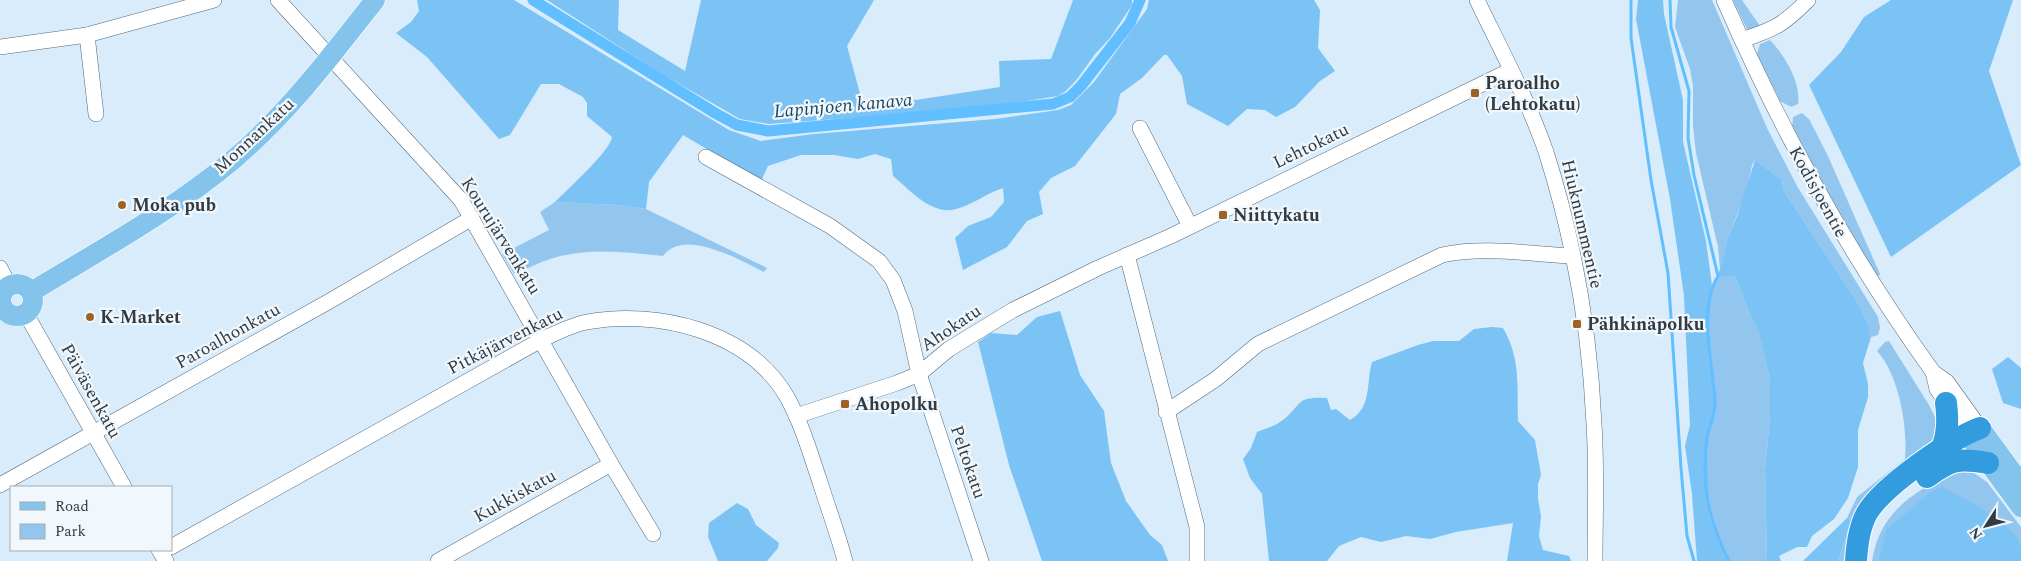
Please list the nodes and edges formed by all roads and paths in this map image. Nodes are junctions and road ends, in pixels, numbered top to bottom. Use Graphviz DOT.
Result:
graph roads {
  1 [pos="214,0"];
  2 [pos="278,0"];
  3 [pos="375,0"];
  4 [pos="1477,0"];
  5 [pos="1724,0"];
  6 [pos="1808,0"];
  7 [pos="87,35"];
  8 [pos="1742,40"];
  9 [pos="0,47"];
  10 [pos="329,58"];
  11 [pos="1510,70"];
  12 [pos="96,114"];
  13 [pos="1140,128"];
  14 [pos="706,157"];
  15 [pos="472,218"];
  16 [pos="1190,226"];
  17 [pos="1572,256"];
  18 [pos="1124,257"];
  19 [pos="0,268"];
  20 [pos="9,286"];
  21 [pos="32,292"];
  22 [pos="2,310"];
  23 [pos="26,314"];
  24 [pos="541,340"];
  25 [pos="1933,372"];
  26 [pos="919,374"];
  27 [pos="1946,403"];
  28 [pos="1166,412"];
  29 [pos="796,416"];
  30 [pos="92,432"];
  31 [pos="1973,433"];
  32 [pos="1945,456"];
  33 [pos="1988,463"];
  34 [pos="611,464"];
  35 [pos="0,484"];
  36 [pos="2021,484"];
  37 [pos="123,486"];
  38 [pos="2021,507"];
  39 [pos="653,534"];
  40 [pos="172,548"];
  41 [pos="438,561"];
  42 [pos="846,561"];
  43 [pos="981,561"];
  44 [pos="1196,561"];
  45 [pos="1595,561"];
  46 [pos="1856,561"];
  47 [pos="1868,561"];
  1 -- 7 [label="street"];
  2 -- 10 [label="street, Kourujärvenkatu"];
  3 -- 10 [label="main road, Monnankatu"];
  4 -- 11 [label="street, Hiuknummentie"];
  5 -- 8 [label="street, Kodisjoentie"];
  6 -- 8 [label="street"];
  7 -- 9 [label="street"];
  7 -- 12 [label="street"];
  8 -- 25 [label="street, Kodisjoentie"];
  10 -- 15 [label="street, Kourujärvenkatu"];
  10 -- 21 [label="main road, Monnankatu"];
  11 -- 16 [label="street, Lehtokatu"];
  11 -- 17 [label="street, Hiuknummentie"];
  13 -- 16 [label="street"];
  14 -- 26 [label="street"];
  15 -- 24 [label="street, Kourujärvenkatu"];
  15 -- 30 [label="street, Paroalhonkatu"];
  16 -- 18 [label="street, Lehtokatu"];
  17 -- 28 [label="street"];
  17 -- 45 [label="street, Hiuknummentie"];
  18 -- 26 [label="street, Ahokatu"];
  18 -- 28 [label="street"];
  19 -- 20 [label="street"];
  20 -- 21 [label="main road"];
  20 -- 22 [label="main road"];
  21 -- 23 [label="main road"];
  22 -- 23 [label="main road"];
  23 -- 30 [label="street, Päiväsenkatu"];
  24 -- 29 [label="street, Pitkäjärvenkatu"];
  24 -- 34 [label="street, Kourujärvenkatu"];
  24 -- 40 [label="street, Pitkäjärvenkatu"];
  25 -- 27 [label="street, Kodisjoentie"];
  25 -- 31 [label="street, Kodisjoentie"];
  26 -- 29 [label="street, Ahokatu"];
  26 -- 43 [label="street, Peltokatu"];
  27 -- 31 [label="street, Kodisjoentie"];
  27 -- 32 [label="highway"];
  28 -- 44 [label="street"];
  29 -- 42 [label="street, Pitkäjärvenkatu"];
  30 -- 35 [label="street, Paroalhonkatu"];
  30 -- 37 [label="street, Päiväsenkatu"];
  31 -- 32 [label="highway"];
  31 -- 33 [label="main road, Kodisjoentie"];
  31 -- 36 [label="main road, Kodisjoentie"];
  32 -- 33 [label="highway"];
  32 -- 46 [label="highway"];
  32 -- 47 [label="highway"];
  33 -- 38 [label="main road, Kodisjoentie"];
  34 -- 39 [label="street, Kourujärvenkatu"];
  34 -- 41 [label="street, Kukkiskatu"];
}
